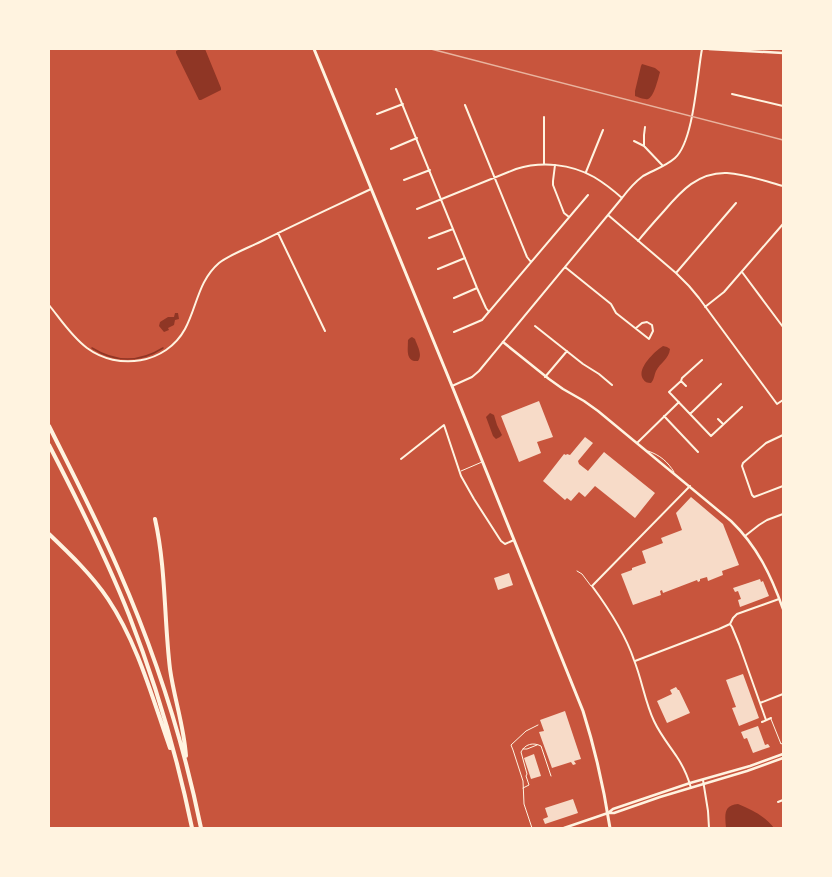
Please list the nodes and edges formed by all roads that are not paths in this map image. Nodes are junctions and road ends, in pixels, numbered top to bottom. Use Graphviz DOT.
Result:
graph roads {
  1 [pos="314,49"];
  2 [pos="702,49"];
  3 [pos="709,49"];
  4 [pos="783,53"];
  5 [pos="396,89"];
  6 [pos="732,94"];
  7 [pos="403,104"];
  8 [pos="465,105"];
  9 [pos="783,106"];
  10 [pos="377,114"];
  11 [pos="544,117"];
  12 [pos="645,127"];
  13 [pos="603,130"];
  14 [pos="417,138"];
  15 [pos="634,141"];
  16 [pos="644,146"];
  17 [pos="391,149"];
  18 [pos="544,164"];
  19 [pos="555,165"];
  20 [pos="663,166"];
  21 [pos="430,170"];
  22 [pos="586,172"];
  23 [pos="495,177"];
  24 [pos="404,180"];
  25 [pos="783,186"];
  26 [pos="371,189"];
  27 [pos="588,195"];
  28 [pos="622,198"];
  29 [pos="441,199"];
  30 [pos="736,203"];
  31 [pos="417,209"];
  32 [pos="608,215"];
  33 [pos="569,217"];
  34 [pos="783,224"];
  35 [pos="453,229"];
  36 [pos="278,233"];
  37 [pos="429,238"];
  38 [pos="638,240"];
  39 [pos="465,258"];
  40 [pos="531,262"];
  41 [pos="565,266"];
  42 [pos="438,270"];
  43 [pos="742,272"];
  44 [pos="676,273"];
  45 [pos="477,288"];
  46 [pos="454,298"];
  47 [pos="49,305"];
  48 [pos="706,307"];
  49 [pos="489,312"];
  50 [pos="535,326"];
  51 [pos="783,327"];
  52 [pos="636,328"];
  53 [pos="325,331"];
  54 [pos="454,332"];
  55 [pos="502,342"];
  56 [pos="567,350"];
  57 [pos="702,360"];
  58 [pos="546,376"];
  59 [pos="681,381"];
  60 [pos="721,384"];
  61 [pos="612,385"];
  62 [pos="452,386"];
  63 [pos="686,386"];
  64 [pos="783,400"];
  65 [pos="679,402"];
  66 [pos="742,407"];
  67 [pos="690,414"];
  68 [pos="664,416"];
  69 [pos="718,419"];
  70 [pos="723,424"];
  71 [pos="49,426"];
  72 [pos="783,435"];
  73 [pos="637,444"];
  74 [pos="49,445"];
  75 [pos="698,452"];
  76 [pos="401,459"];
  77 [pos="482,462"];
  78 [pos="459,471"];
  79 [pos="690,486"];
  80 [pos="783,486"];
  81 [pos="783,514"];
  82 [pos="154,519"];
  83 [pos="49,534"];
  84 [pos="745,536"];
  85 [pos="514,540"];
  86 [pos="577,572"];
  87 [pos="592,586"];
  88 [pos="779,599"];
  89 [pos="782,603"];
  90 [pos="783,609"];
  91 [pos="730,624"];
  92 [pos="635,661"];
  93 [pos="783,694"];
  94 [pos="760,702"];
  95 [pos="771,718"];
  96 [pos="766,720"];
  97 [pos="762,722"];
  98 [pos="538,725"];
  99 [pos="783,743"];
  100 [pos="538,744"];
  101 [pos="523,749"];
  102 [pos="783,754"];
  103 [pos="783,758"];
  104 [pos="187,766"];
  105 [pos="179,771"];
  106 [pos="552,776"];
  107 [pos="703,780"];
  108 [pos="690,783"];
  109 [pos="704,784"];
  110 [pos="523,788"];
  111 [pos="691,788"];
  112 [pos="783,800"];
  113 [pos="778,802"];
  114 [pos="608,813"];
  115 [pos="192,828"];
  116 [pos="201,828"];
  117 [pos="532,828"];
  118 [pos="564,828"];
  119 [pos="610,828"];
  120 [pos="709,828"];
  1 -- 26 [label="main road"];
  2 -- 20 [label="street"];
  3 -- 4 [label="street"];
  5 -- 7 [label="street"];
  6 -- 9 [label="street"];
  7 -- 10 [label="street"];
  7 -- 14 [label="street"];
  8 -- 23 [label="street"];
  11 -- 18 [label="street"];
  12 -- 16 [label="street"];
  13 -- 22 [label="street"];
  14 -- 17 [label="street"];
  14 -- 21 [label="street"];
  15 -- 16 [label="street"];
  16 -- 20 [label="street"];
  18 -- 19 [label="street"];
  18 -- 23 [label="street"];
  19 -- 22 [label="street"];
  19 -- 33 [label="street"];
  20 -- 28 [label="street"];
  21 -- 24 [label="street"];
  21 -- 29 [label="street"];
  22 -- 28 [label="street"];
  23 -- 29 [label="street"];
  23 -- 40 [label="street"];
  25 -- 38 [label="street"];
  26 -- 36 [label="street"];
  26 -- 62 [label="main road"];
  27 -- 33 [label="street"];
  28 -- 32 [label="street"];
  29 -- 31 [label="street"];
  29 -- 35 [label="street"];
  30 -- 44 [label="street"];
  32 -- 38 [label="street"];
  32 -- 41 [label="street"];
  33 -- 40 [label="street"];
  34 -- 43 [label="street"];
  35 -- 37 [label="street"];
  35 -- 39 [label="street"];
  36 -- 47 [label="street"];
  36 -- 53 [label="street"];
  38 -- 44 [label="street"];
  39 -- 42 [label="street"];
  39 -- 45 [label="street"];
  40 -- 49 [label="street"];
  41 -- 52 [label="street"];
  41 -- 55 [label="street"];
  43 -- 48 [label="street"];
  43 -- 51 [label="street"];
  44 -- 48 [label="street"];
  45 -- 46 [label="street"];
  45 -- 49 [label="street"];
  48 -- 64 [label="street"];
  49 -- 54 [label="street"];
  50 -- 56 [label="street"];
  52 -- 52 [label="street"];
  55 -- 58 [label="street"];
  55 -- 62 [label="street"];
  56 -- 58 [label="street"];
  56 -- 61 [label="street"];
  57 -- 59 [label="street"];
  58 -- 73 [label="street"];
  59 -- 63 [label="street"];
  59 -- 65 [label="street"];
  60 -- 67 [label="street"];
  62 -- 77 [label="main road"];
  65 -- 67 [label="street"];
  65 -- 68 [label="street"];
  66 -- 70 [label="street"];
  67 -- 70 [label="street"];
  68 -- 73 [label="street"];
  68 -- 75 [label="street"];
  69 -- 70 [label="street"];
  71 -- 104 [label="highway"];
  72 -- 80 [label="street"];
  73 -- 79 [label="street"];
  74 -- 105 [label="highway"];
  76 -- 78 [label="street"];
  77 -- 78 [label="lane"];
  77 -- 85 [label="main road"];
  78 -- 85 [label="street"];
  79 -- 84 [label="street"];
  79 -- 87 [label="street"];
  81 -- 84 [label="street"];
  82 -- 104 [label="highway"];
  83 -- 105 [label="highway"];
  84 -- 88 [label="street"];
  85 -- 114 [label="main road"];
  86 -- 87 [label="lane"];
  87 -- 92 [label="street"];
  88 -- 89 [label="street"];
  88 -- 91 [label="street"];
  89 -- 90 [label="street"];
  91 -- 92 [label="street"];
  91 -- 94 [label="street"];
  92 -- 108 [label="street"];
  93 -- 94 [label="street"];
  94 -- 96 [label="street"];
  95 -- 96 [label="street"];
  95 -- 99 [label="lane"];
  96 -- 97 [label="street"];
  98 -- 110 [label="lane"];
  100 -- 101 [label="lane"];
  100 -- 101 [label="lane"];
  100 -- 106 [label="lane"];
  101 -- 110 [label="lane"];
  102 -- 107 [label="street"];
  103 -- 109 [label="street"];
  104 -- 116 [label="highway"];
  105 -- 115 [label="highway"];
  107 -- 108 [label="street"];
  107 -- 109 [label="street"];
  108 -- 111 [label="street"];
  108 -- 114 [label="street"];
  109 -- 111 [label="street"];
  109 -- 120 [label="street"];
  110 -- 117 [label="lane"];
  111 -- 114 [label="street"];
  112 -- 113 [label="street"];
  114 -- 118 [label="street"];
  114 -- 119 [label="main road"];
}
